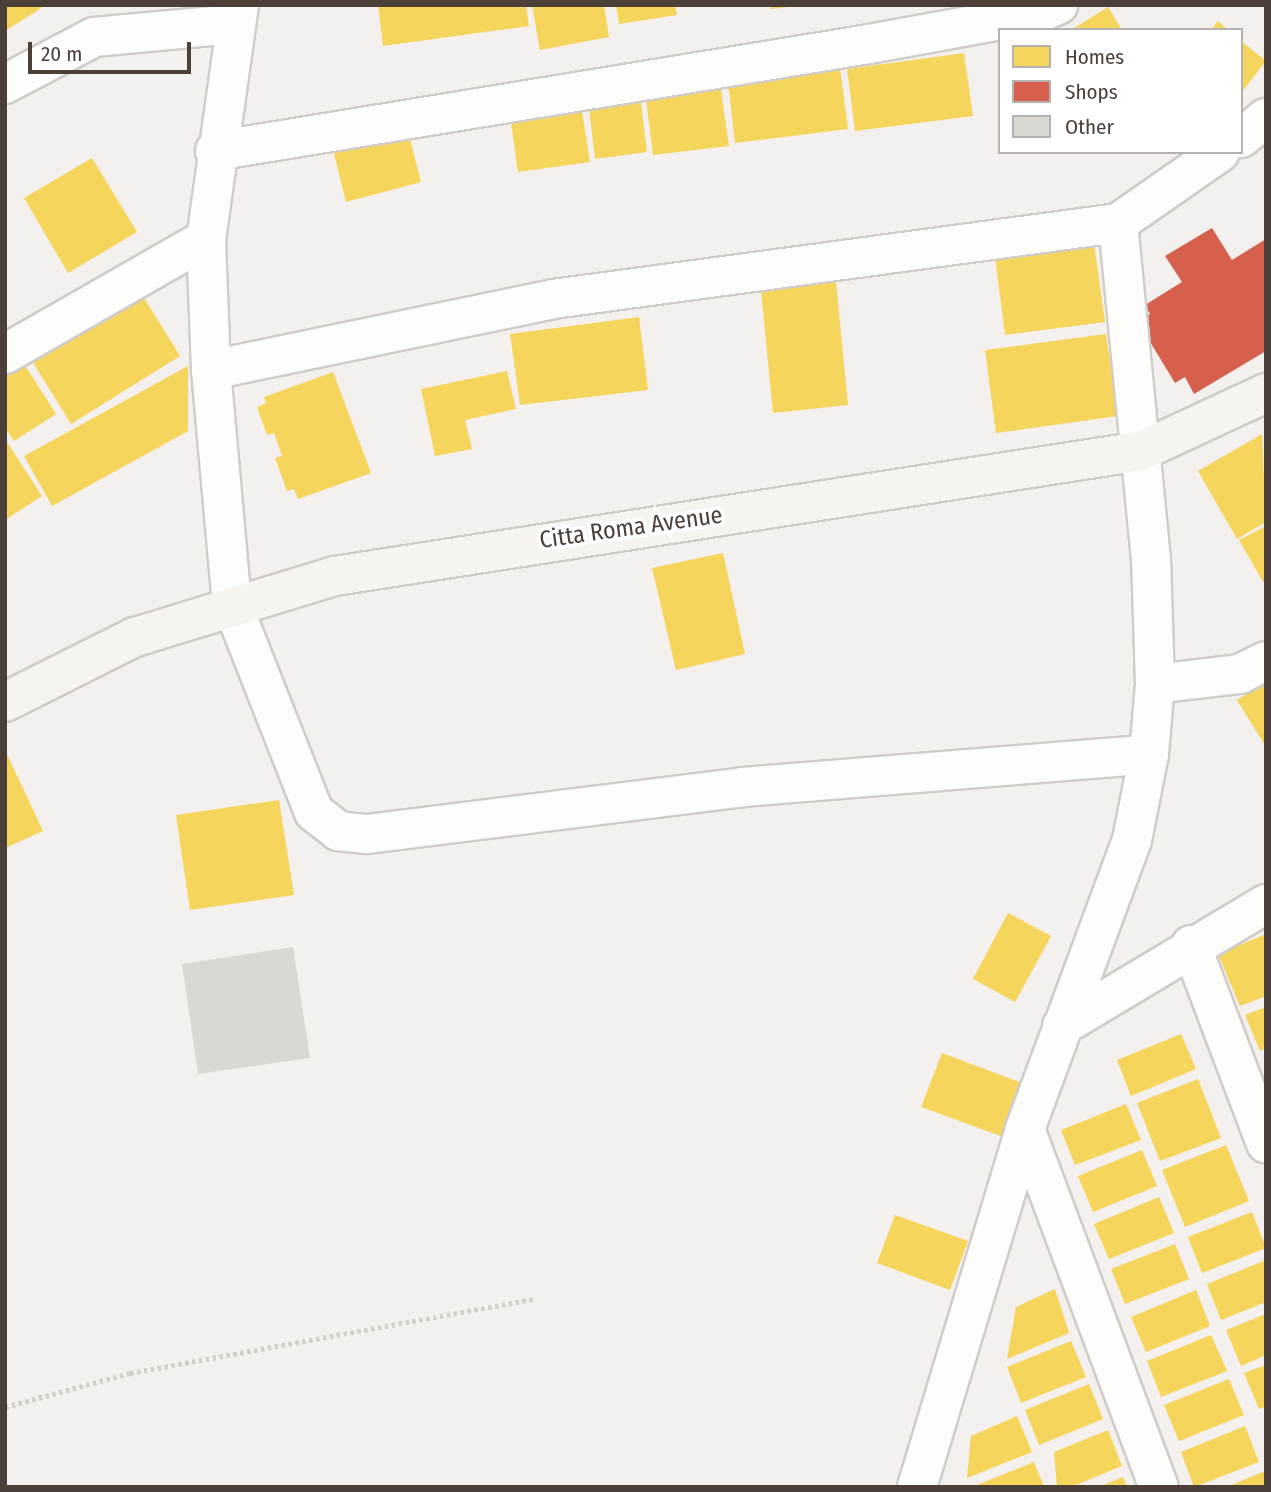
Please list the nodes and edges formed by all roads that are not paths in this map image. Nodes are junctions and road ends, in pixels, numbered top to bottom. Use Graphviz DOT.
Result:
graph roads {
  1 [pos="1058,5"];
  2 [pos="237,15"];
  3 [pos="5,84"];
  4 [pos="1266,118"];
  5 [pos="1243,136"];
  6 [pos="215,151"];
  7 [pos="1217,154"];
  8 [pos="1118,223"];
  9 [pos="206,239"];
  10 [pos="5,354"];
  11 [pos="211,370"];
  12 [pos="1266,393"];
  13 [pos="1141,451"];
  14 [pos="232,604"];
  15 [pos="1266,661"];
  16 [pos="1155,684"];
  17 [pos="5,702"];
  18 [pos="1149,754"];
  19 [pos="1266,904"];
  20 [pos="1191,945"];
  21 [pos="1062,1026"];
  22 [pos="1025,1129"];
  23 [pos="1266,1143"];
  24 [pos="925,1479"];
  25 [pos="1159,1487"];
  1 -- 6 [label="street"];
  2 -- 3 [label="street"];
  2 -- 6 [label="street"];
  4 -- 5 [label="street"];
  6 -- 9 [label="street"];
  7 -- 8 [label="street"];
  8 -- 11 [label="street"];
  8 -- 13 [label="street"];
  9 -- 10 [label="street"];
  9 -- 11 [label="street"];
  11 -- 14 [label="street"];
  12 -- 13 [label="street, Citta Roma Avenue"];
  13 -- 14 [label="street, Citta Roma Avenue"];
  13 -- 16 [label="street"];
  14 -- 17 [label="street, Citta Roma Avenue"];
  14 -- 18 [label="street"];
  15 -- 16 [label="street"];
  16 -- 18 [label="street"];
  18 -- 21 [label="street"];
  19 -- 20 [label="street"];
  20 -- 21 [label="street"];
  20 -- 23 [label="street"];
  21 -- 22 [label="street"];
  22 -- 24 [label="street"];
  22 -- 25 [label="street"];
}
